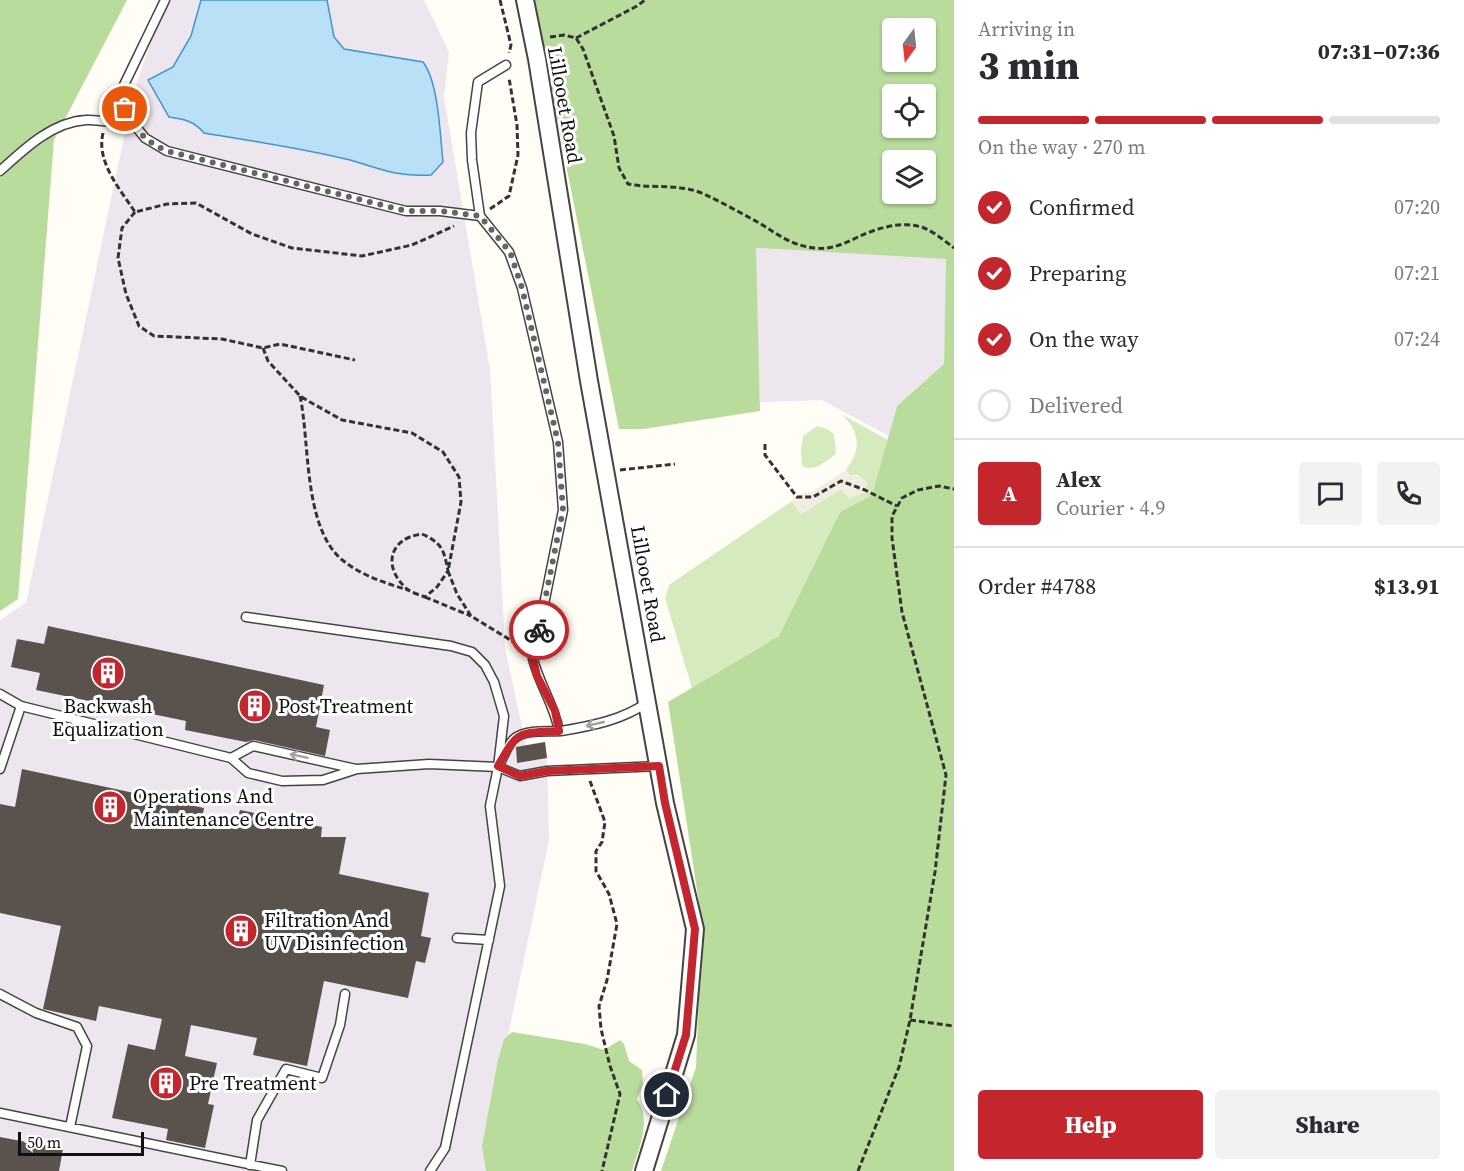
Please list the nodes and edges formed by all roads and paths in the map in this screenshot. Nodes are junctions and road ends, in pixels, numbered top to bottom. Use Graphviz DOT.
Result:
graph roads {
  1 [pos="165,0"];
  2 [pos="500,0"];
  3 [pos="525,0"];
  4 [pos="645,0"];
  5 [pos="544,38"];
  6 [pos="576,38"];
  7 [pos="507,65"];
  8 [pos="106,123"];
  9 [pos="133,123"];
  10 [pos="0,171"];
  11 [pos="135,212"];
  12 [pos="480,216"];
  13 [pos="954,248"];
  14 [pos="263,348"];
  15 [pos="355,360"];
  16 [pos="300,396"];
  17 [pos="765,444"];
  18 [pos="675,464"];
  19 [pos="606,471"];
  20 [pos="954,489"];
  21 [pos="897,506"];
  22 [pos="448,571"];
  23 [pos="408,590"];
  24 [pos="425,597"];
  25 [pos="471,616"];
  26 [pos="246,617"];
  27 [pos="533,659"];
  28 [pos="0,694"];
  29 [pos="648,701"];
  30 [pos="21,706"];
  31 [pos="559,731"];
  32 [pos="231,758"];
  33 [pos="498,766"];
  34 [pos="659,766"];
  35 [pos="0,769"];
  36 [pos="357,769"];
  37 [pos="590,781"];
  38 [pos="457,938"];
  39 [pos="489,939"];
  40 [pos="0,994"];
  41 [pos="345,994"];
  42 [pos="910,1020"];
  43 [pos="954,1026"];
  44 [pos="0,1113"];
  45 [pos="70,1127"];
  46 [pos="250,1164"];
  47 [pos="282,1171"];
  48 [pos="430,1171"];
  49 [pos="602,1171"];
  50 [pos="644,1171"];
  51 [pos="858,1171"];
  1 -- 9 [label="lane"];
  2 -- 7 [label="path"];
  3 -- 19 [label="street, Lillooet Road"];
  4 -- 6 [label="path"];
  5 -- 6 [label="path"];
  6 -- 13 [label="path"];
  7 -- 12 [label="path"];
  7 -- 12 [label="lane"];
  8 -- 9 [label="lane"];
  8 -- 10 [label="lane"];
  8 -- 11 [label="path"];
  9 -- 12 [label="lane"];
  11 -- 12 [label="path"];
  11 -- 14 [label="path"];
  12 -- 27 [label="lane"];
  14 -- 15 [label="path"];
  14 -- 16 [label="path"];
  16 -- 22 [label="path"];
  16 -- 23 [label="path"];
  17 -- 21 [label="path"];
  18 -- 19 [label="path"];
  19 -- 29 [label="street, Lillooet Road"];
  20 -- 21 [label="path"];
  21 -- 42 [label="path"];
  22 -- 23 [label="path"];
  22 -- 24 [label="path"];
  22 -- 25 [label="path"];
  23 -- 24 [label="path"];
  24 -- 25 [label="path"];
  25 -- 27 [label="path"];
  26 -- 33 [label="lane"];
  27 -- 31 [label="lane"];
  28 -- 30 [label="lane"];
  29 -- 31 [label="lane, one-way"];
  29 -- 34 [label="street, Lillooet Road"];
  30 -- 32 [label="lane"];
  30 -- 35 [label="lane"];
  31 -- 33 [label="lane"];
  36 -- 32 [label="lane, one-way"];
  32 -- 36 [label="lane"];
  33 -- 34 [label="lane"];
  33 -- 36 [label="lane"];
  33 -- 39 [label="lane"];
  34 -- 50 [label="street, Lillooet Road"];
  37 -- 49 [label="path"];
  38 -- 39 [label="lane"];
  39 -- 48 [label="lane"];
  40 -- 45 [label="lane"];
  41 -- 46 [label="lane"];
  42 -- 43 [label="path"];
  42 -- 51 [label="path"];
  44 -- 45 [label="lane"];
  45 -- 46 [label="lane"];
  46 -- 47 [label="lane"];
}
